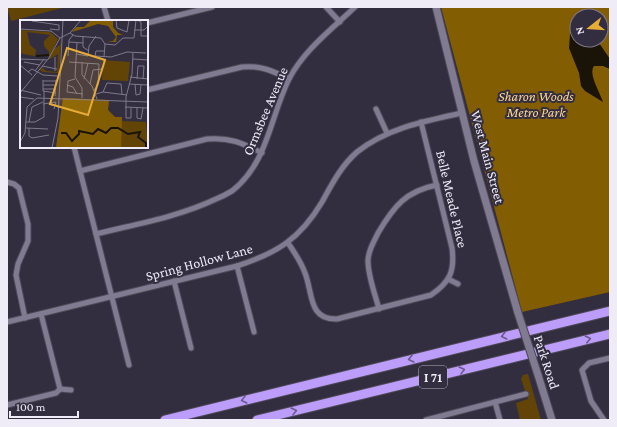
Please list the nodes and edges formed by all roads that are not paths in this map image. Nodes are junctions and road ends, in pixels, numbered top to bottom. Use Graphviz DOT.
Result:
graph roads {
  1 [pos="104,7"];
  2 [pos="212,7"];
  3 [pos="326,7"];
  4 [pos="355,7"];
  5 [pos="436,7"];
  6 [pos="108,20"];
  7 [pos="340,22"];
  8 [pos="148,23"];
  9 [pos="289,79"];
  10 [pos="148,90"];
  11 [pos="376,109"];
  12 [pos="462,113"];
  13 [pos="422,122"];
  14 [pos="387,133"];
  15 [pos="74,148"];
  16 [pos="262,153"];
  17 [pos="80,171"];
  18 [pos="7,182"];
  19 [pos="437,184"];
  20 [pos="96,234"];
  21 [pos="288,243"];
  22 [pos="237,266"];
  23 [pos="448,279"];
  24 [pos="174,281"];
  25 [pos="458,284"];
  26 [pos="111,296"];
  27 [pos="379,309"];
  28 [pos="610,311"];
  29 [pos="518,313"];
  30 [pos="41,314"];
  31 [pos="25,318"];
  32 [pos="7,322"];
  33 [pos="254,332"];
  34 [pos="610,334"];
  35 [pos="191,348"];
  36 [pos="610,358"];
  37 [pos="128,365"];
  38 [pos="60,388"];
  39 [pos="71,390"];
  40 [pos="526,394"];
  41 [pos="495,402"];
  42 [pos="7,405"];
  43 [pos="453,413"];
  44 [pos="165,420"];
  45 [pos="257,420"];
  46 [pos="426,420"];
  47 [pos="454,420"];
  48 [pos="500,420"];
  49 [pos="552,420"];
  50 [pos="604,420"];
  1 -- 6 [label="street"];
  2 -- 8 [label="street"];
  3 -- 7 [label="street"];
  4 -- 7 [label="street, Ormsbee Avenue"];
  5 -- 12 [label="main road, West Main Street"];
  7 -- 9 [label="street, Ormsbee Avenue"];
  9 -- 10 [label="street"];
  9 -- 16 [label="street, Ormsbee Avenue"];
  11 -- 14 [label="street"];
  12 -- 13 [label="street, Spring Hollow Lane"];
  12 -- 29 [label="main road, West Main Street"];
  13 -- 14 [label="street, Spring Hollow Lane"];
  13 -- 19 [label="street, Belle Meade Place"];
  14 -- 21 [label="street, Spring Hollow Lane"];
  15 -- 17 [label="street"];
  16 -- 17 [label="street"];
  16 -- 20 [label="street, Ormsbee Avenue"];
  17 -- 20 [label="street"];
  18 -- 31 [label="street"];
  19 -- 23 [label="street, Belle Meade Place"];
  19 -- 27 [label="street"];
  20 -- 26 [label="street"];
  21 -- 22 [label="street, Spring Hollow Lane"];
  21 -- 27 [label="street, Belle Meade Place"];
  22 -- 24 [label="street, Spring Hollow Lane"];
  22 -- 33 [label="street"];
  23 -- 25 [label="street"];
  23 -- 27 [label="street, Belle Meade Place"];
  24 -- 26 [label="street, Spring Hollow Lane"];
  24 -- 35 [label="street"];
  26 -- 30 [label="street, Spring Hollow Lane"];
  26 -- 37 [label="street"];
  28 -- 44 [label="highway, I 71, one-way"];
  29 -- 49 [label="main road, Park Road, bridge"];
  30 -- 31 [label="street, Spring Hollow Lane"];
  30 -- 38 [label="street"];
  31 -- 32 [label="street, Spring Hollow Lane"];
  45 -- 34 [label="highway, I 71, one-way"];
  36 -- 50 [label="street"];
  38 -- 39 [label="street"];
  38 -- 42 [label="street"];
  40 -- 41 [label="street"];
  41 -- 43 [label="street"];
  41 -- 48 [label="street"];
  43 -- 46 [label="street"];
  43 -- 47 [label="street"];
}
